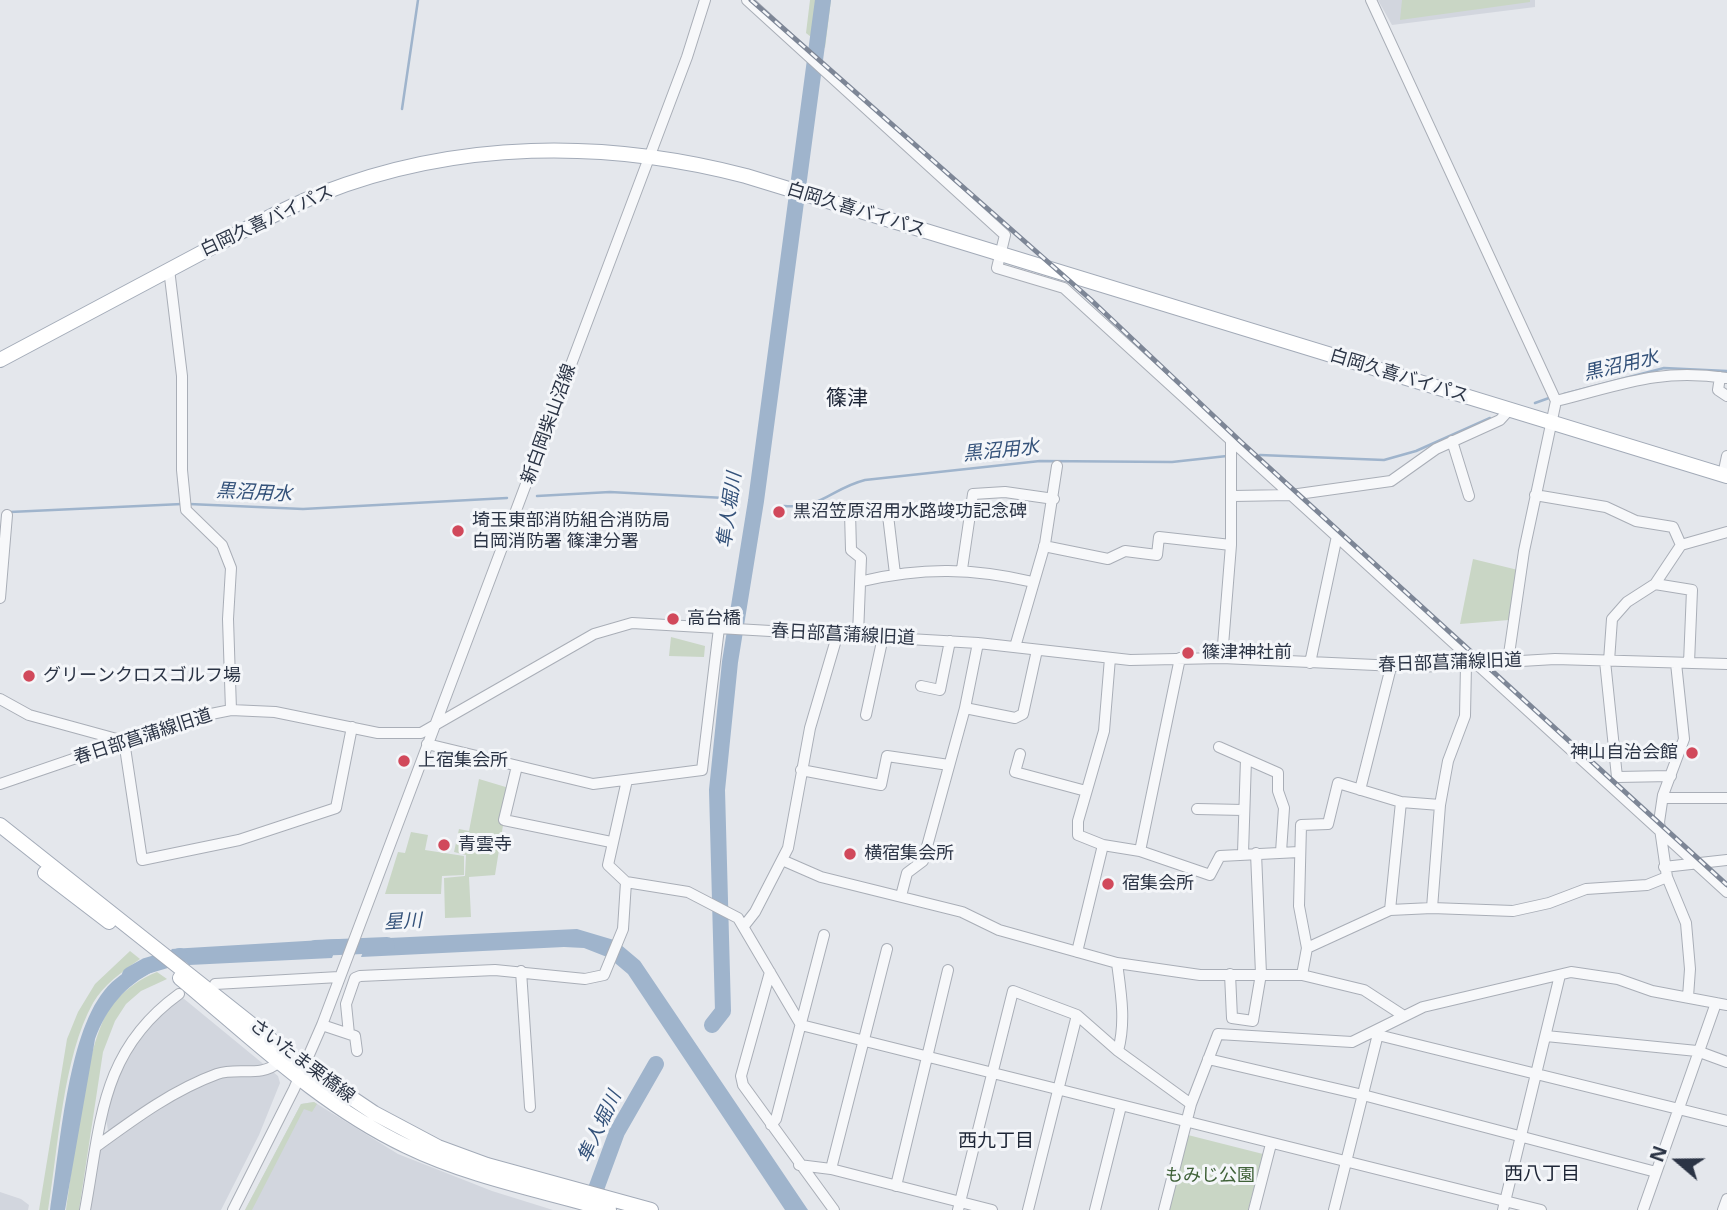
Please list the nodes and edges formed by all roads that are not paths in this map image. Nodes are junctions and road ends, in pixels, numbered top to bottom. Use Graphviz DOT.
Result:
graph roads {
  1 [pos="705,0"];
  2 [pos="747,0"];
  3 [pos="1370,0"];
  4 [pos="649,155"];
  5 [pos="1000,254"];
  6 [pos="169,269"];
  7 [pos="0,360"];
  8 [pos="1723,377"];
  9 [pos="1727,396"];
  10 [pos="1556,401"];
  11 [pos="1509,410"];
  12 [pos="1553,423"];
  13 [pos="1231,440"];
  14 [pos="1452,441"];
  15 [pos="1727,456"];
  16 [pos="1057,466"];
  17 [pos="1725,475"];
  18 [pos="1291,495"];
  19 [pos="1535,495"];
  20 [pos="1233,496"];
  21 [pos="1469,496"];
  22 [pos="1054,499"];
  23 [pos="7,515"];
  24 [pos="1727,532"];
  25 [pos="1336,536"];
  26 [pos="1231,545"];
  27 [pos="1681,545"];
  28 [pos="1044,547"];
  29 [pos="962,569"];
  30 [pos="895,574"];
  31 [pos="863,581"];
  32 [pos="1033,582"];
  33 [pos="1655,584"];
  34 [pos="0,598"];
  35 [pos="722,628"];
  36 [pos="838,634"];
  37 [pos="858,635"];
  38 [pos="883,637"];
  39 [pos="950,641"];
  40 [pos="978,643"];
  41 [pos="1015,647"];
  42 [pos="1037,650"];
  43 [pos="1110,658"];
  44 [pos="1180,658"];
  45 [pos="1222,658"];
  46 [pos="1508,661"];
  47 [pos="1607,661"];
  48 [pos="1310,663"];
  49 [pos="1676,663"];
  50 [pos="1689,663"];
  51 [pos="1471,664"];
  52 [pos="1727,664"];
  53 [pos="1391,667"];
  54 [pos="921,686"];
  55 [pos="0,699"];
  56 [pos="965,708"];
  57 [pos="231,710"];
  58 [pos="866,715"];
  59 [pos="352,727"];
  60 [pos="432,728"];
  61 [pos="124,741"];
  62 [pos="427,744"];
  63 [pos="1219,747"];
  64 [pos="1020,754"];
  65 [pos="1246,759"];
  66 [pos="949,765"];
  67 [pos="517,766"];
  68 [pos="801,770"];
  69 [pos="1671,776"];
  70 [pos="627,780"];
  71 [pos="0,784"];
  72 [pos="1360,790"];
  73 [pos="1086,791"];
  74 [pos="1663,798"];
  75 [pos="1727,798"];
  76 [pos="1401,802"];
  77 [pos="1440,805"];
  78 [pos="1197,809"];
  79 [pos="1243,810"];
  80 [pos="0,825"];
  81 [pos="1660,830"];
  82 [pos="0,837"];
  83 [pos="611,842"];
  84 [pos="1103,845"];
  85 [pos="1140,851"];
  86 [pos="1281,852"];
  87 [pos="1299,852"];
  88 [pos="1243,853"];
  89 [pos="1256,853"];
  90 [pos="782,860"];
  91 [pos="1727,860"];
  92 [pos="1695,863"];
  93 [pos="1665,872"];
  94 [pos="626,882"];
  95 [pos="1727,892"];
  96 [pos="901,897"];
  97 [pos="1432,908"];
  98 [pos="1390,910"];
  99 [pos="744,926"];
  100 [pos="824,935"];
  101 [pos="143,943"];
  102 [pos="1307,948"];
  103 [pos="887,949"];
  104 [pos="1076,952"];
  105 [pos="1117,963"];
  106 [pos="948,970"];
  107 [pos="521,971"];
  108 [pos="770,972"];
  109 [pos="341,974"];
  110 [pos="1230,974"];
  111 [pos="1261,974"];
  112 [pos="1302,975"];
  113 [pos="1560,975"];
  114 [pos="215,984"];
  115 [pos="186,985"];
  116 [pos="1688,997"];
  117 [pos="1721,1004"];
  118 [pos="1077,1015"];
  119 [pos="1404,1016"];
  120 [pos="321,1025"];
  121 [pos="801,1025"];
  122 [pos="1379,1031"];
  123 [pos="349,1034"];
  124 [pos="1546,1036"];
  125 [pos="863,1040"];
  126 [pos="358,1051"];
  127 [pos="1118,1051"];
  128 [pos="1697,1051"];
  129 [pos="928,1057"];
  130 [pos="1208,1059"];
  131 [pos="279,1062"];
  132 [pos="1727,1062"];
  133 [pos="302,1072"];
  134 [pos="993,1073"];
  135 [pos="1536,1075"];
  136 [pos="1058,1089"];
  137 [pos="1363,1095"];
  138 [pos="1192,1104"];
  139 [pos="1121,1106"];
  140 [pos="530,1107"];
  141 [pos="1678,1109"];
  142 [pos="1727,1121"];
  143 [pos="1187,1122"];
  144 [pos="771,1125"];
  145 [pos="1521,1138"];
  146 [pos="1271,1144"];
  147 [pos="97,1146"];
  148 [pos="1346,1161"];
  149 [pos="799,1165"];
  150 [pos="831,1169"];
  151 [pos="1656,1172"];
  152 [pos="896,1186"];
  153 [pos="1727,1199"];
  154 [pos="604,1205"];
  155 [pos="1505,1205"];
  156 [pos="959,1206"];
  157 [pos="85,1210"];
  158 [pos="233,1210"];
  159 [pos="651,1210"];
  160 [pos="834,1210"];
  161 [pos="992,1210"];
  162 [pos="1028,1210"];
  163 [pos="1095,1210"];
  164 [pos="1164,1210"];
  165 [pos="1254,1210"];
  166 [pos="1334,1210"];
  167 [pos="1541,1210"];
  168 [pos="1643,1210"];
  169 [pos="1723,1210"];
  1 -- 4 [label="street, 新白岡柴山沼線"];
  2 -- 5 [label="street"];
  3 -- 10 [label="street"];
  4 -- 5 [label="main road, 白岡久喜バイパス"];
  4 -- 6 [label="main road, 白岡久喜バイパス"];
  4 -- 60 [label="street, 新白岡柴山沼線"];
  5 -- 11 [label="main road, 白岡久喜バイパス"];
  5 -- 13 [label="street"];
  6 -- 7 [label="main road, 白岡久喜バイパス"];
  6 -- 57 [label="street"];
  8 -- 9 [label="street"];
  8 -- 10 [label="street"];
  10 -- 12 [label="street"];
  11 -- 12 [label="main road, 白岡久喜バイパス"];
  11 -- 14 [label="street"];
  12 -- 17 [label="main road, 白岡久喜バイパス"];
  12 -- 19 [label="street"];
  13 -- 18 [label="street"];
  13 -- 20 [label="street"];
  14 -- 18 [label="street"];
  14 -- 21 [label="street"];
  15 -- 17 [label="street"];
  16 -- 22 [label="street"];
  18 -- 20 [label="street"];
  18 -- 25 [label="street"];
  19 -- 27 [label="street"];
  19 -- 46 [label="street"];
  20 -- 26 [label="street"];
  22 -- 28 [label="street"];
  22 -- 29 [label="street"];
  23 -- 34 [label="street"];
  24 -- 27 [label="street"];
  25 -- 48 [label="street"];
  25 -- 51 [label="street"];
  26 -- 28 [label="street"];
  26 -- 45 [label="street"];
  27 -- 33 [label="street"];
  28 -- 32 [label="street"];
  29 -- 30 [label="street"];
  29 -- 32 [label="street"];
  30 -- 31 [label="street"];
  30 -- 31 [label="street"];
  31 -- 37 [label="street"];
  32 -- 41 [label="street"];
  33 -- 47 [label="street"];
  33 -- 50 [label="street"];
  35 -- 36 [label="street, 春日部菖蒲線旧道"];
  35 -- 60 [label="street, 春日部菖蒲線旧道"];
  35 -- 70 [label="street"];
  36 -- 37 [label="street, 春日部菖蒲線旧道"];
  36 -- 68 [label="street"];
  37 -- 38 [label="street, 春日部菖蒲線旧道"];
  38 -- 39 [label="street, 春日部菖蒲線旧道"];
  38 -- 58 [label="street"];
  39 -- 40 [label="street, 春日部菖蒲線旧道"];
  39 -- 54 [label="street"];
  40 -- 41 [label="street, 春日部菖蒲線旧道"];
  40 -- 56 [label="street"];
  41 -- 42 [label="street, 春日部菖蒲線旧道"];
  42 -- 43 [label="street, 春日部菖蒲線旧道"];
  42 -- 56 [label="street"];
  43 -- 44 [label="street, 春日部菖蒲線旧道"];
  43 -- 73 [label="street"];
  44 -- 45 [label="street, 春日部菖蒲線旧道"];
  44 -- 85 [label="street"];
  45 -- 48 [label="street, 春日部菖蒲線旧道"];
  46 -- 47 [label="street, 春日部菖蒲線旧道"];
  46 -- 51 [label="street, 春日部菖蒲線旧道"];
  47 -- 49 [label="street, 春日部菖蒲線旧道"];
  47 -- 69 [label="street"];
  48 -- 53 [label="street, 春日部菖蒲線旧道"];
  49 -- 50 [label="street, 春日部菖蒲線旧道"];
  49 -- 69 [label="street"];
  50 -- 52 [label="street, 春日部菖蒲線旧道"];
  51 -- 53 [label="street, 春日部菖蒲線旧道"];
  51 -- 77 [label="street"];
  51 -- 81 [label="street"];
  53 -- 72 [label="street"];
  55 -- 61 [label="street"];
  56 -- 66 [label="street"];
  57 -- 59 [label="street, 春日部菖蒲線旧道"];
  57 -- 61 [label="street, 春日部菖蒲線旧道"];
  59 -- 60 [label="street, 春日部菖蒲線旧道"];
  59 -- 61 [label="street"];
  60 -- 62 [label="street, 新白岡柴山沼線"];
  61 -- 71 [label="street, 春日部菖蒲線旧道"];
  62 -- 67 [label="street"];
  62 -- 109 [label="street, 新白岡柴山沼線"];
  63 -- 65 [label="street"];
  64 -- 73 [label="street"];
  65 -- 79 [label="street"];
  65 -- 86 [label="street"];
  66 -- 68 [label="street"];
  66 -- 96 [label="street"];
  67 -- 70 [label="street"];
  67 -- 83 [label="street"];
  68 -- 90 [label="street"];
  69 -- 74 [label="street"];
  70 -- 83 [label="street"];
  72 -- 76 [label="street"];
  72 -- 87 [label="street"];
  73 -- 84 [label="street"];
  74 -- 75 [label="street"];
  74 -- 81 [label="street"];
  76 -- 77 [label="street"];
  76 -- 98 [label="street"];
  77 -- 97 [label="street"];
  78 -- 79 [label="street"];
  79 -- 88 [label="street"];
  80 -- 101 [label="main road, さいたま栗橋線"];
  81 -- 92 [label="street"];
  81 -- 93 [label="street"];
  82 -- 101 [label="main road, さいたま栗橋線"];
  83 -- 94 [label="street"];
  84 -- 85 [label="street"];
  84 -- 104 [label="street"];
  85 -- 88 [label="street"];
  86 -- 87 [label="street"];
  86 -- 89 [label="street"];
  87 -- 102 [label="street"];
  88 -- 89 [label="street"];
  89 -- 111 [label="street"];
  90 -- 96 [label="street"];
  90 -- 99 [label="street"];
  91 -- 92 [label="street"];
  92 -- 93 [label="street"];
  92 -- 95 [label="street"];
  93 -- 97 [label="street"];
  93 -- 116 [label="street"];
  94 -- 99 [label="street"];
  94 -- 107 [label="street"];
  96 -- 104 [label="street"];
  97 -- 98 [label="street"];
  98 -- 102 [label="street"];
  99 -- 108 [label="street"];
  100 -- 121 [label="street"];
  101 -- 115 [label="main road, さいたま栗橋線"];
  102 -- 112 [label="street"];
  103 -- 125 [label="street"];
  104 -- 105 [label="street"];
  105 -- 110 [label="street"];
  105 -- 127 [label="street"];
  106 -- 129 [label="street"];
  107 -- 123 [label="street"];
  107 -- 140 [label="street"];
  108 -- 121 [label="street"];
  108 -- 144 [label="street"];
  109 -- 114 [label="street"];
  109 -- 120 [label="street"];
  110 -- 111 [label="street"];
  110 -- 111 [label="street"];
  111 -- 112 [label="street"];
  112 -- 119 [label="street"];
  113 -- 116 [label="street"];
  113 -- 119 [label="street"];
  113 -- 124 [label="street"];
  115 -- 131 [label="main road, さいたま栗橋線"];
  115 -- 133 [label="main road, さいたま栗橋線"];
  115 -- 147 [label="street"];
  116 -- 117 [label="street"];
  117 -- 128 [label="street"];
  118 -- 127 [label="street"];
  118 -- 134 [label="street"];
  118 -- 136 [label="street"];
  119 -- 122 [label="street"];
  120 -- 123 [label="street"];
  120 -- 133 [label="street"];
  121 -- 125 [label="street"];
  121 -- 144 [label="street"];
  122 -- 130 [label="street"];
  122 -- 135 [label="street"];
  122 -- 137 [label="street"];
  123 -- 126 [label="street"];
  124 -- 128 [label="street"];
  124 -- 135 [label="street"];
  125 -- 129 [label="street"];
  125 -- 150 [label="street"];
  127 -- 138 [label="street"];
  128 -- 132 [label="street"];
  128 -- 141 [label="street"];
  129 -- 134 [label="street"];
  129 -- 152 [label="street"];
  130 -- 137 [label="street"];
  130 -- 138 [label="street"];
  131 -- 133 [label="main road, さいたま栗橋線"];
  131 -- 147 [label="street"];
  133 -- 154 [label="main road, さいたま栗橋線"];
  133 -- 158 [label="street"];
  134 -- 136 [label="street"];
  134 -- 156 [label="street"];
  135 -- 141 [label="street"];
  135 -- 145 [label="street"];
  136 -- 139 [label="street"];
  136 -- 162 [label="street"];
  137 -- 145 [label="street"];
  137 -- 148 [label="street"];
  138 -- 143 [label="street"];
  139 -- 143 [label="street"];
  139 -- 163 [label="street"];
  141 -- 142 [label="street"];
  141 -- 151 [label="street"];
  143 -- 146 [label="street"];
  143 -- 164 [label="street"];
  144 -- 149 [label="street"];
  145 -- 151 [label="street"];
  145 -- 155 [label="street"];
  146 -- 148 [label="street"];
  146 -- 165 [label="street"];
  147 -- 157 [label="street"];
  148 -- 155 [label="street"];
  148 -- 166 [label="street"];
  149 -- 150 [label="street"];
  149 -- 160 [label="street"];
  150 -- 152 [label="street"];
  151 -- 168 [label="street"];
  152 -- 156 [label="street"];
  153 -- 169 [label="street"];
  154 -- 159 [label="main road, さいたま栗橋線"];
  155 -- 167 [label="street"];
  156 -- 161 [label="street"];
}
